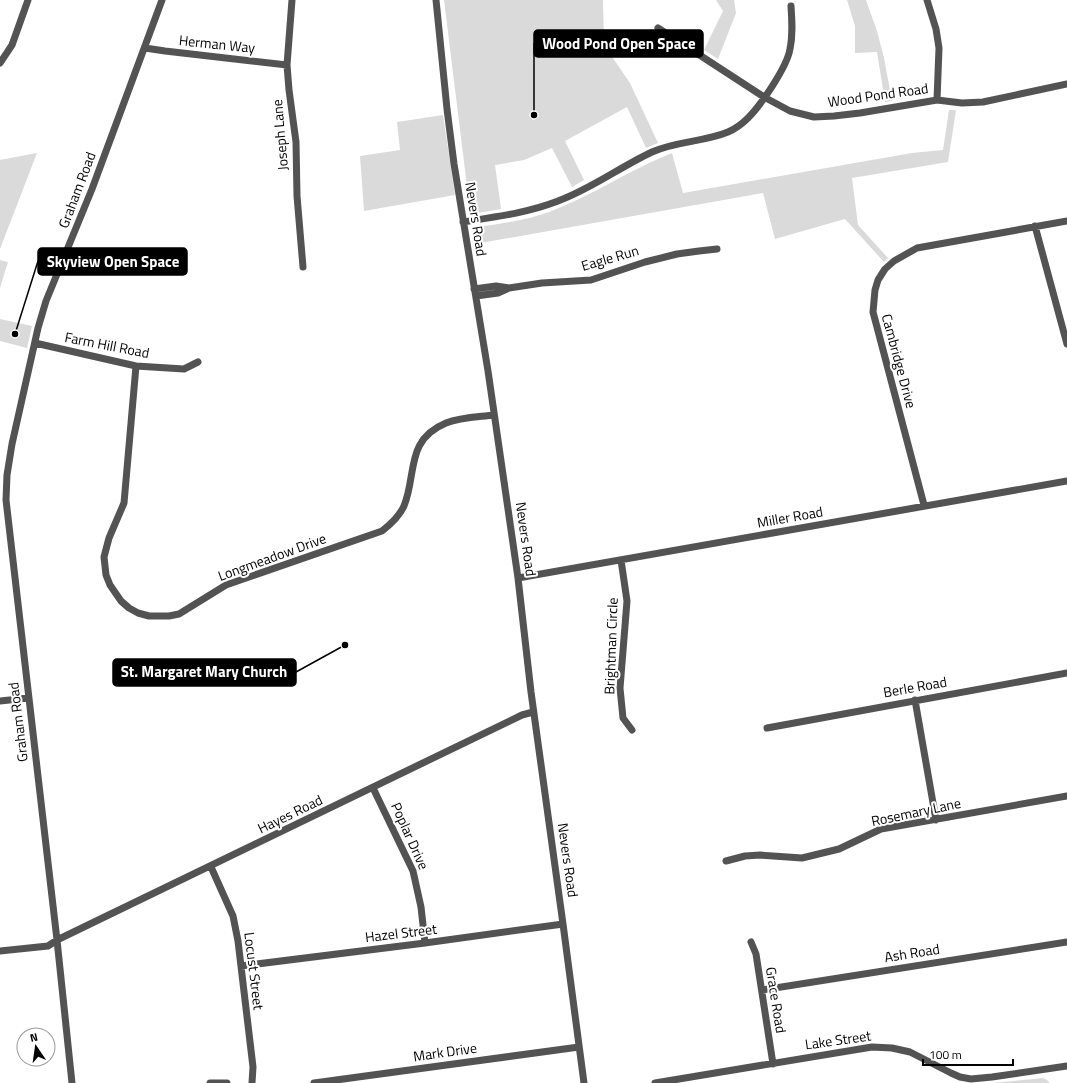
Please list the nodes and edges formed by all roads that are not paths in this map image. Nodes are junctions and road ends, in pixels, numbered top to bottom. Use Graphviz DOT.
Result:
graph roads {
  1 [pos="28,0"];
  2 [pos="162,0"];
  3 [pos="292,0"];
  4 [pos="436,0"];
  5 [pos="927,0"];
  6 [pos="791,6"];
  7 [pos="658,28"];
  8 [pos="145,48"];
  9 [pos="0,64"];
  10 [pos="287,64"];
  11 [pos="1067,84"];
  12 [pos="764,97"];
  13 [pos="937,100"];
  14 [pos="1067,221"];
  15 [pos="463,222"];
  16 [pos="1035,226"];
  17 [pos="717,249"];
  18 [pos="303,267"];
  19 [pos="509,288"];
  20 [pos="474,289"];
  21 [pos="476,296"];
  22 [pos="35,343"];
  23 [pos="1067,344"];
  24 [pos="198,362"];
  25 [pos="136,366"];
  26 [pos="494,415"];
  27 [pos="1067,481"];
  28 [pos="924,505"];
  29 [pos="621,560"];
  30 [pos="518,578"];
  31 [pos="1067,673"];
  32 [pos="28,698"];
  33 [pos="914,700"];
  34 [pos="0,701"];
  35 [pos="534,712"];
  36 [pos="767,728"];
  37 [pos="632,730"];
  38 [pos="374,788"];
  39 [pos="1067,796"];
  40 [pos="936,820"];
  41 [pos="726,861"];
  42 [pos="210,867"];
  43 [pos="564,924"];
  44 [pos="58,940"];
  45 [pos="751,942"];
  46 [pos="1067,942"];
  47 [pos="425,943"];
  48 [pos="0,951"];
  49 [pos="241,966"];
  50 [pos="762,990"];
  51 [pos="579,1047"];
  52 [pos="773,1064"];
  53 [pos="1067,1066"];
  54 [pos="72,1083"];
  55 [pos="210,1083"];
  56 [pos="227,1083"];
  57 [pos="252,1083"];
  58 [pos="314,1083"];
  59 [pos="584,1083"];
  60 [pos="655,1083"];
  1 -- 9 [label="street"];
  2 -- 8 [label="street, Graham Road"];
  3 -- 10 [label="street, Joseph Lane"];
  4 -- 15 [label="street, Nevers Road"];
  5 -- 13 [label="street"];
  6 -- 12 [label="street"];
  7 -- 12 [label="street, Wood Pond Road"];
  8 -- 10 [label="street, Herman Way"];
  8 -- 22 [label="street, Graham Road"];
  10 -- 18 [label="street, Joseph Lane"];
  11 -- 13 [label="street, Wood Pond Road"];
  12 -- 13 [label="street, Wood Pond Road"];
  12 -- 15 [label="street"];
  14 -- 16 [label="street, Cambridge Drive"];
  15 -- 20 [label="street, Nevers Road"];
  16 -- 23 [label="street"];
  16 -- 28 [label="street, Cambridge Drive"];
  17 -- 19 [label="street, Eagle Run"];
  19 -- 20 [label="street, Eagle Run"];
  19 -- 21 [label="street, Eagle Run"];
  20 -- 21 [label="street, Nevers Road"];
  21 -- 26 [label="street, Nevers Road"];
  22 -- 25 [label="street, Farm Hill Road"];
  22 -- 32 [label="street, Graham Road"];
  24 -- 25 [label="street, Farm Hill Road"];
  25 -- 26 [label="street, Longmeadow Drive"];
  26 -- 30 [label="street, Nevers Road"];
  27 -- 28 [label="street, Miller Road"];
  28 -- 29 [label="street, Miller Road"];
  29 -- 30 [label="street, Miller Road"];
  29 -- 37 [label="street, Brightman Circle"];
  30 -- 35 [label="street, Nevers Road"];
  31 -- 33 [label="street, Berle Road"];
  32 -- 34 [label="street"];
  32 -- 44 [label="street, Graham Road"];
  33 -- 36 [label="street, Berle Road"];
  33 -- 40 [label="street"];
  35 -- 38 [label="street, Hayes Road"];
  35 -- 43 [label="street, Nevers Road"];
  38 -- 42 [label="street, Hayes Road"];
  38 -- 47 [label="street, Poplar Drive"];
  39 -- 40 [label="street, Rosemary Lane"];
  40 -- 41 [label="street, Rosemary Lane"];
  42 -- 44 [label="street, Hayes Road"];
  42 -- 49 [label="street, Locust Street"];
  43 -- 47 [label="street, Hazel Street"];
  43 -- 51 [label="street, Nevers Road"];
  44 -- 48 [label="street, Hayes Road"];
  44 -- 54 [label="street, Graham Road"];
  45 -- 50 [label="street, Grace Road"];
  46 -- 50 [label="street, Ash Road"];
  47 -- 49 [label="street, Hazel Street"];
  49 -- 57 [label="street, Locust Street"];
  50 -- 52 [label="street, Grace Road"];
  51 -- 58 [label="street, Mark Drive"];
  51 -- 59 [label="street, Nevers Road"];
  52 -- 53 [label="street, Lake Street"];
  52 -- 60 [label="street, Lake Street"];
  55 -- 56 [label="street"];
}
